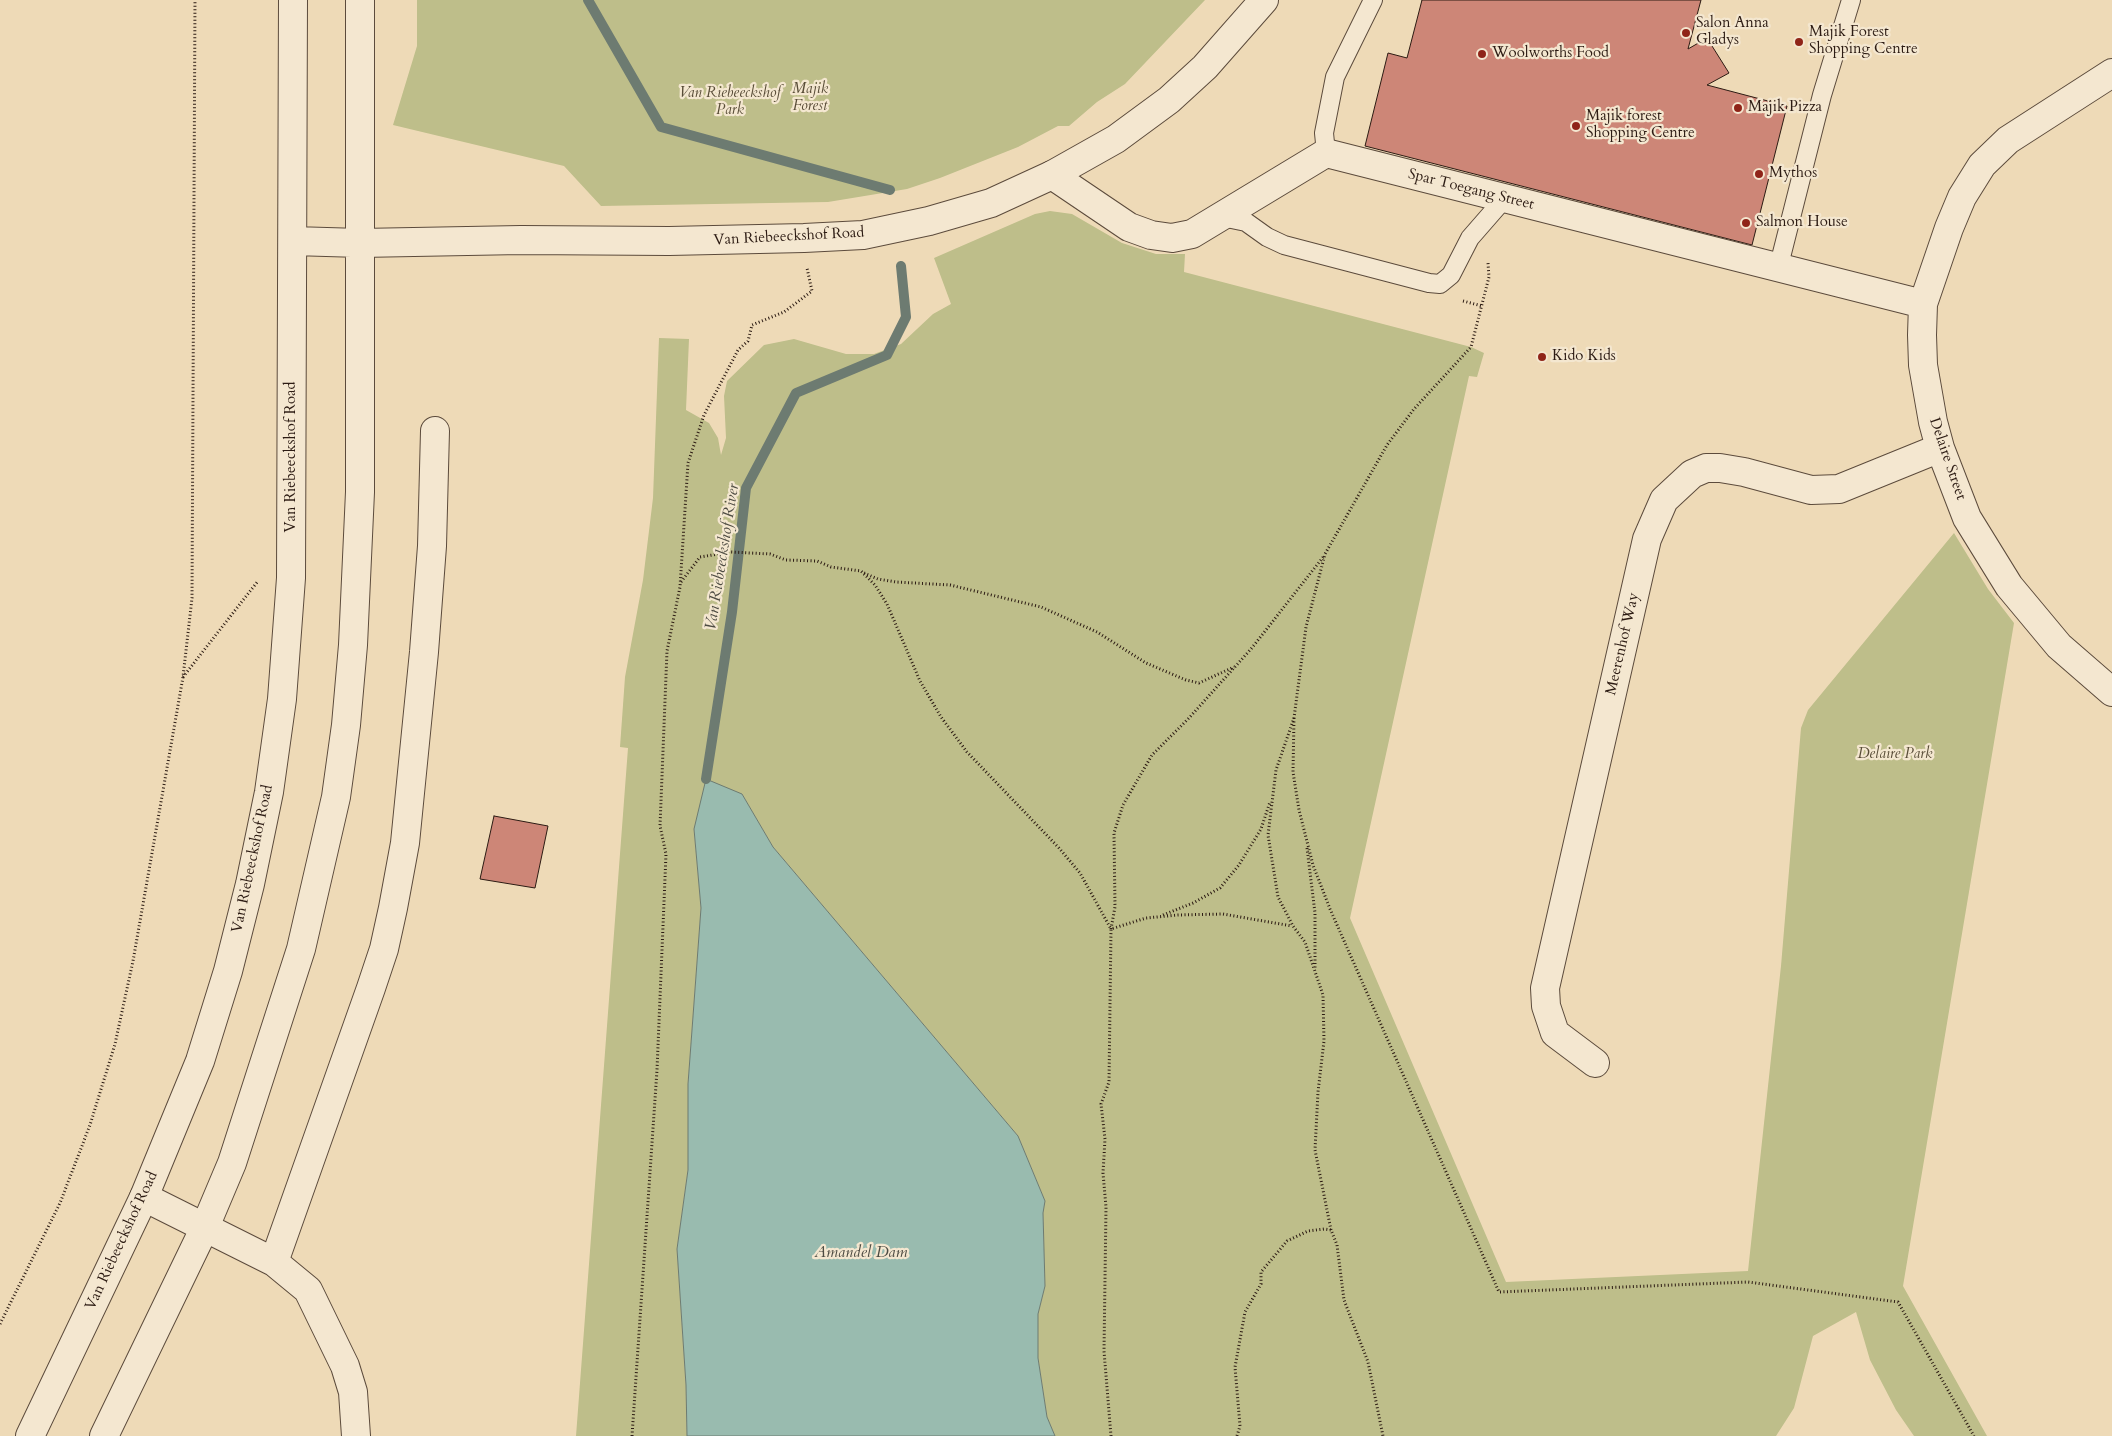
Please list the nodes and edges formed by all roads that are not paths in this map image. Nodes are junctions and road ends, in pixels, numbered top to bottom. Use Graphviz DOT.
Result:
graph roads {
  1 [pos="293,0"];
  2 [pos="360,0"];
  3 [pos="1264,0"];
  4 [pos="1373,0"];
  5 [pos="1851,0"];
  6 [pos="2112,73"];
  7 [pos="1326,153"];
  8 [pos="1052,175"];
  9 [pos="1504,199"];
  10 [pos="1222,217"];
  11 [pos="293,241"];
  12 [pos="360,243"];
  13 [pos="1778,269"];
  14 [pos="1923,304"];
  15 [pos="435,431"];
  16 [pos="1940,448"];
  17 [pos="2112,692"];
  18 [pos="1595,1063"];
  19 [pos="144,1197"];
  20 [pos="204,1227"];
  21 [pos="274,1262"];
  22 [pos="30,1436"];
  23 [pos="104,1436"];
  24 [pos="356,1436"];
  1 -- 11 [label="street, Van Riebeeckshof Road"];
  2 -- 12 [label="street"];
  3 -- 8 [label="street, Van Riebeeckshof Road"];
  4 -- 7 [label="lane"];
  5 -- 13 [label="lane"];
  6 -- 14 [label="street, Delaire Street"];
  7 -- 9 [label="street, Spar Toegang Street"];
  7 -- 10 [label="street"];
  8 -- 10 [label="street"];
  8 -- 12 [label="street, Van Riebeeckshof Road"];
  9 -- 10 [label="lane"];
  9 -- 13 [label="street, Spar Toegang Street"];
  11 -- 12 [label="street, Van Riebeeckshof Road"];
  11 -- 19 [label="street, Van Riebeeckshof Road"];
  12 -- 20 [label="street"];
  13 -- 14 [label="street, Spar Toegang Street"];
  14 -- 16 [label="street, Delaire Street"];
  15 -- 21 [label="street"];
  16 -- 17 [label="street, Delaire Street"];
  16 -- 18 [label="street, Meerenhof Way"];
  19 -- 20 [label="street"];
  19 -- 22 [label="street, Van Riebeeckshof Road"];
  20 -- 21 [label="street"];
  20 -- 23 [label="street"];
  21 -- 24 [label="street"];
}
